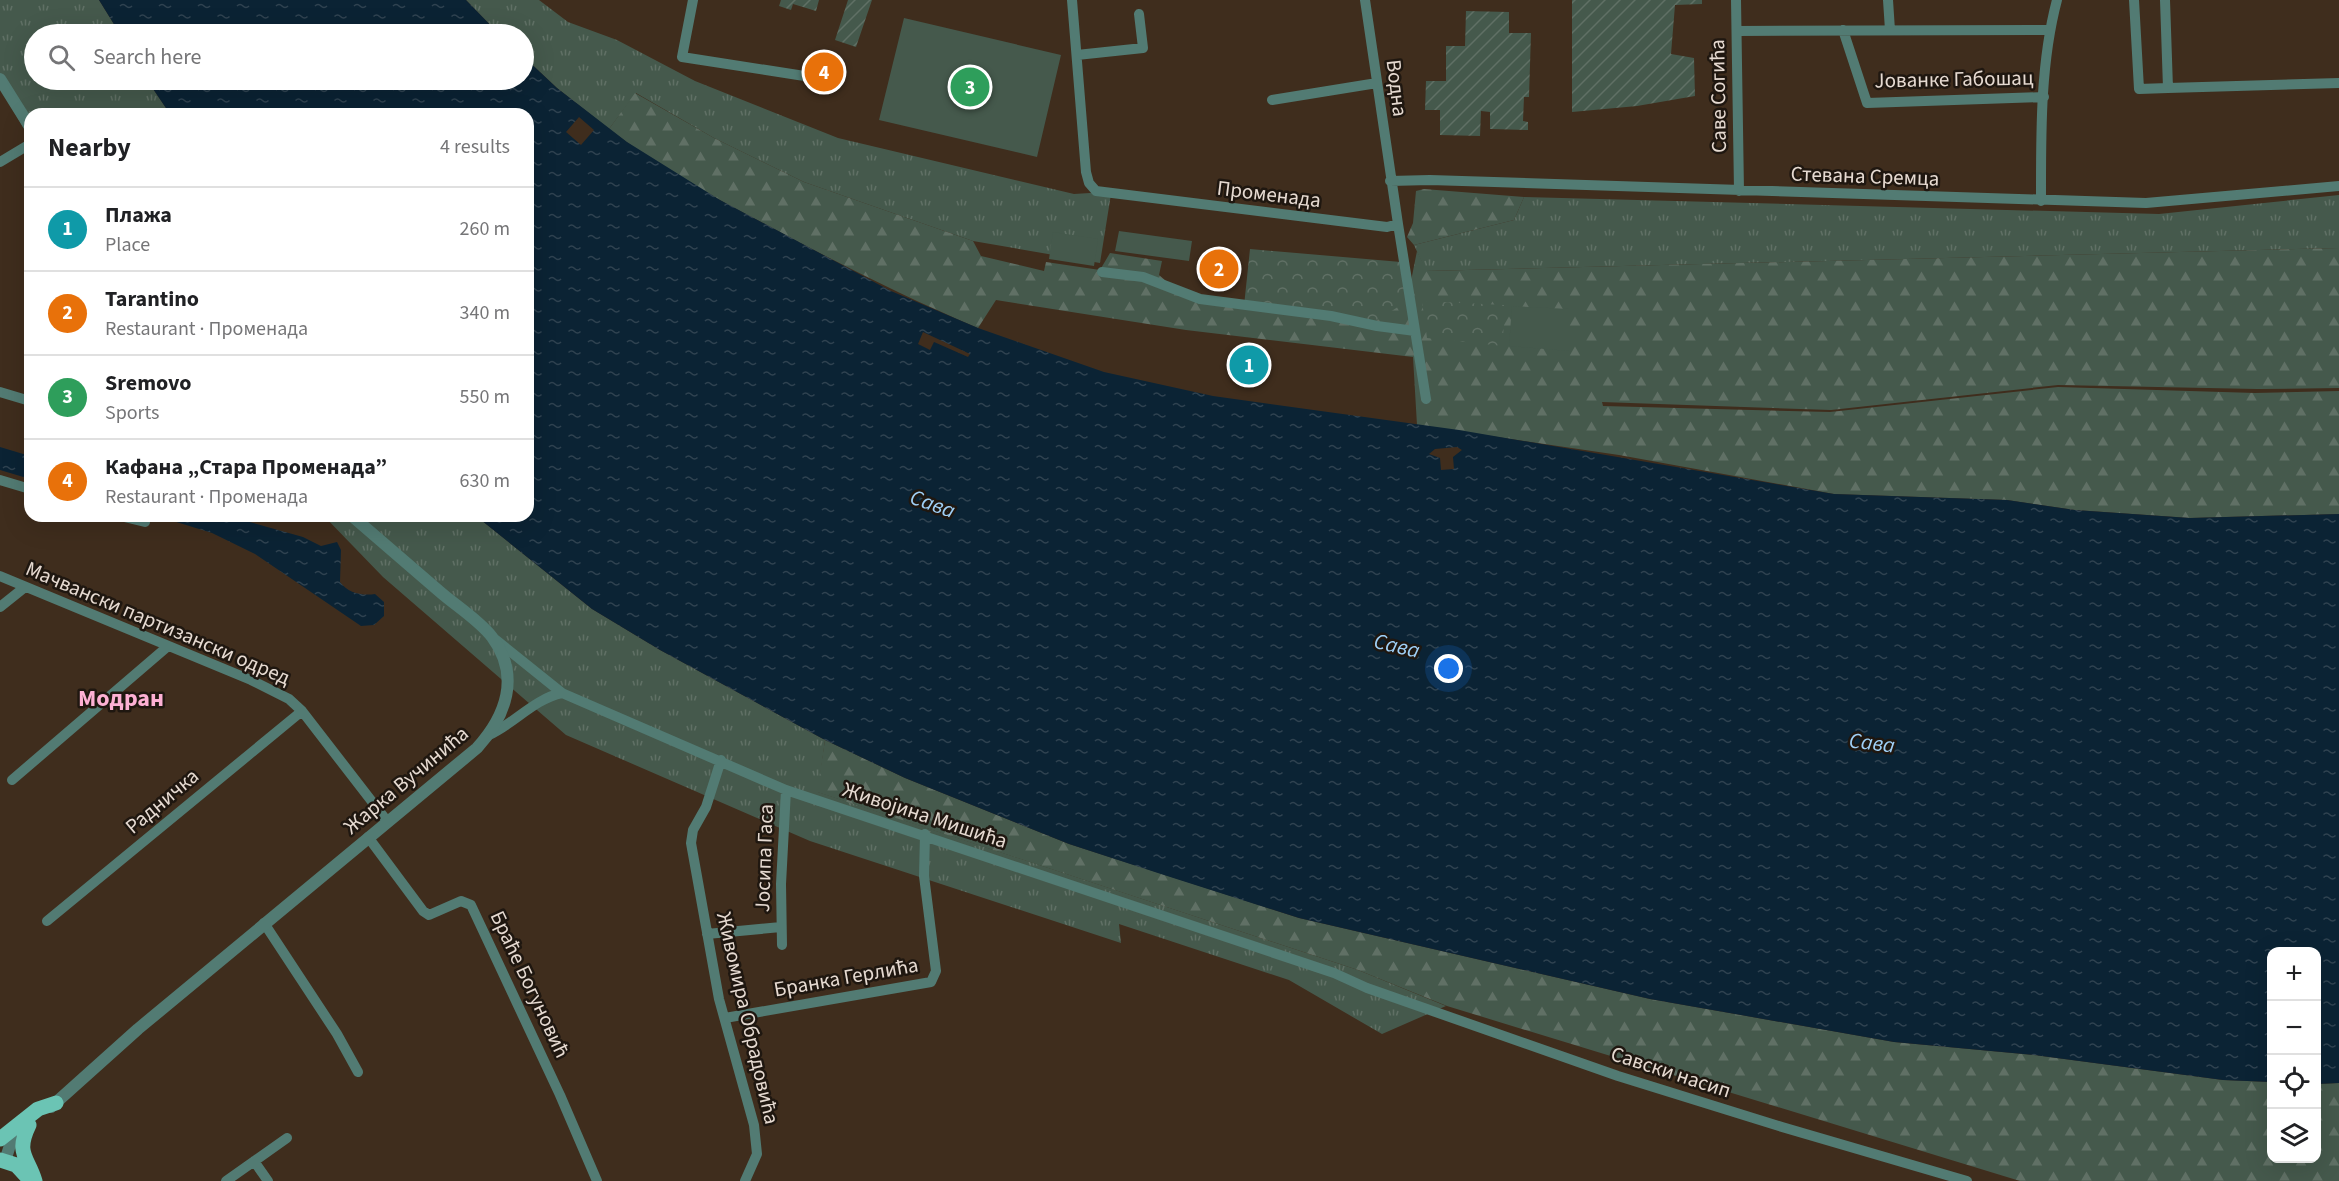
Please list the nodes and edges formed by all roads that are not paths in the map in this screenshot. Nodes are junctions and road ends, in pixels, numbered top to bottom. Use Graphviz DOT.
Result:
graph roads {
  1 [pos="693,0"];
  2 [pos="1072,0"];
  3 [pos="1365,0"];
  4 [pos="1736,0"];
  5 [pos="1888,0"];
  6 [pos="2057,0"];
  7 [pos="2134,0"];
  8 [pos="2164,0"];
  9 [pos="1139,14"];
  10 [pos="1843,30"];
  11 [pos="1890,30"];
  12 [pos="2050,30"];
  13 [pos="1737,31"];
  14 [pos="1077,55"];
  15 [pos="0,79"];
  16 [pos="830,80"];
  17 [pos="1377,83"];
  18 [pos="2339,83"];
  19 [pos="2168,88"];
  20 [pos="2044,97"];
  21 [pos="1272,100"];
  22 [pos="24,118"];
  23 [pos="24,148"];
  24 [pos="0,162"];
  25 [pos="1390,181"];
  26 [pos="2339,186"];
  27 [pos="1739,191"];
  28 [pos="2041,201"];
  29 [pos="1398,225"];
  30 [pos="1102,272"];
  31 [pos="1415,331"];
  32 [pos="0,392"];
  33 [pos="24,399"];
  34 [pos="1426,399"];
  35 [pos="0,480"];
  36 [pos="24,487"];
  37 [pos="359,522"];
  38 [pos="0,576"];
  39 [pos="25,587"];
  40 [pos="0,607"];
  41 [pos="491,636"];
  42 [pos="167,647"];
  43 [pos="562,693"];
  44 [pos="302,711"];
  45 [pos="489,735"];
  46 [pos="721,760"];
  47 [pos="12,780"];
  48 [pos="786,790"];
  49 [pos="387,821"];
  50 [pos="925,834"];
  51 [pos="368,837"];
  52 [pos="47,921"];
  53 [pos="264,923"];
  54 [pos="781,927"];
  55 [pos="707,934"];
  56 [pos="782,945"];
  57 [pos="1366,988"];
  58 [pos="725,1018"];
  59 [pos="358,1072"];
  60 [pos="56,1103"];
  61 [pos="29,1125"];
  62 [pos="287,1138"];
  63 [pos="0,1140"];
  64 [pos="2,1160"];
  65 [pos="254,1161"];
  66 [pos="33,1181"];
  67 [pos="225,1181"];
  68 [pos="268,1181"];
  69 [pos="597,1181"];
  70 [pos="745,1181"];
  71 [pos="1967,1181"];
  1 -- 16 [label="street"];
  2 -- 14 [label="street"];
  3 -- 17 [label="street, Водна"];
  4 -- 13 [label="street, Саве Согића"];
  5 -- 11 [label="street"];
  6 -- 12 [label="street"];
  7 -- 19 [label="street"];
  8 -- 19 [label="street"];
  9 -- 14 [label="street"];
  10 -- 11 [label="street"];
  10 -- 13 [label="street"];
  10 -- 20 [label="street, Јованке Габошац"];
  11 -- 12 [label="street"];
  12 -- 20 [label="street"];
  13 -- 27 [label="street, Саве Согића"];
  14 -- 29 [label="street, Променада"];
  15 -- 22 [label="street"];
  17 -- 21 [label="street"];
  17 -- 25 [label="street, Водна"];
  18 -- 19 [label="street"];
  20 -- 28 [label="street"];
  23 -- 24 [label="street"];
  25 -- 27 [label="street, Стевана Сремца"];
  25 -- 29 [label="street"];
  26 -- 28 [label="street, Стевана Сремца"];
  27 -- 28 [label="street, Стевана Сремца"];
  29 -- 31 [label="street"];
  30 -- 31 [label="street"];
  31 -- 34 [label="street"];
  32 -- 33 [label="street"];
  35 -- 36 [label="street"];
  37 -- 41 [label="street"];
  38 -- 39 [label="street, Мачвански партизански одред"];
  39 -- 40 [label="street"];
  39 -- 42 [label="street, Мачвански партизански одред"];
  41 -- 43 [label="street, Живојина Мишића"];
  41 -- 45 [label="street, Жарка Вучинића"];
  42 -- 44 [label="street, Мачвански партизански одред"];
  42 -- 47 [label="street"];
  43 -- 45 [label="street"];
  43 -- 46 [label="street, Живојина Мишића"];
  44 -- 49 [label="street, Мачвански партизански одред"];
  44 -- 52 [label="street, Радничка"];
  45 -- 49 [label="street, Жарка Вучинића"];
  46 -- 48 [label="street, Живојина Мишића"];
  46 -- 55 [label="street, Живомира Обрадовића"];
  48 -- 50 [label="street, Живојина Мишића"];
  48 -- 54 [label="street, Јосипа Гаса"];
  49 -- 51 [label="street, Жарка Вучинића"];
  50 -- 57 [label="street, Живојина Мишића"];
  50 -- 58 [label="street, Бранка Герлића"];
  51 -- 53 [label="street, Жарка Вучинића"];
  51 -- 69 [label="street, Браће Богуновић"];
  53 -- 59 [label="street"];
  53 -- 60 [label="street, Жарка Вучинића"];
  54 -- 55 [label="street, Јосипа Гаса"];
  54 -- 56 [label="street, Јосипа Гаса"];
  55 -- 58 [label="street, Живомира Обрадовића"];
  57 -- 71 [label="street, Савски насип"];
  58 -- 70 [label="street, Живомира Обрадовића"];
  60 -- 61 [label="street, Жарка Вучинића"];
  60 -- 63 [label="main road"];
  61 -- 64 [label="street, Жарка Вучинића"];
  61 -- 66 [label="main road"];
  62 -- 65 [label="street"];
  64 -- 66 [label="main road"];
  65 -- 67 [label="street"];
  65 -- 68 [label="street"];
}
